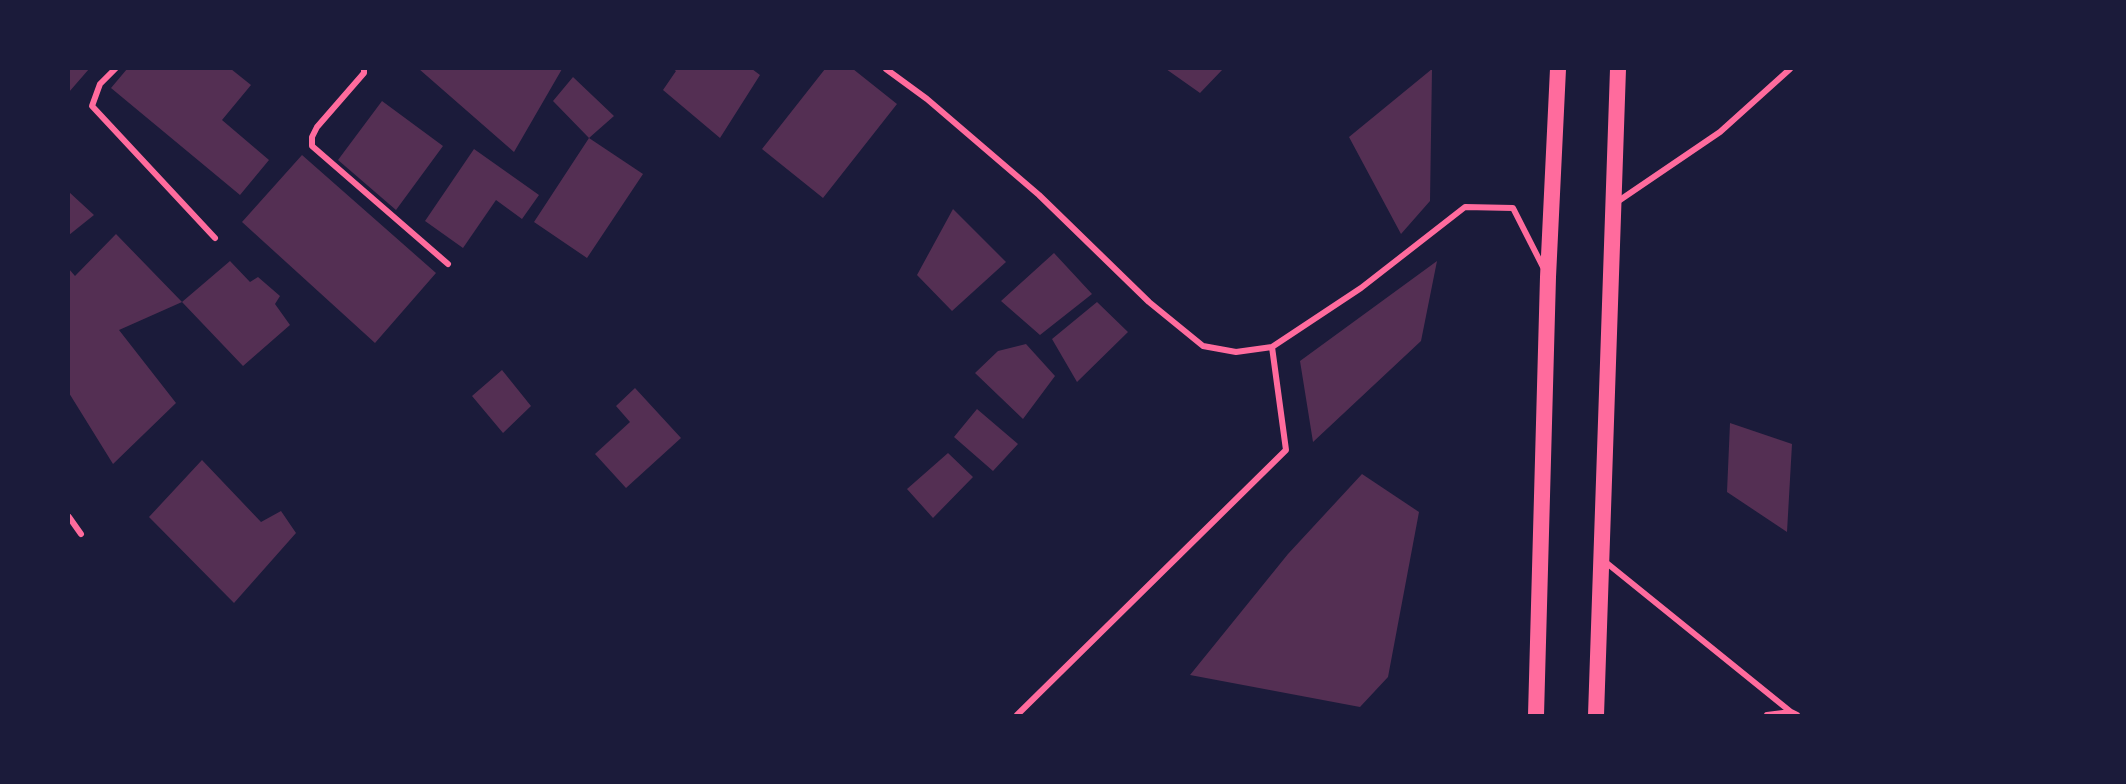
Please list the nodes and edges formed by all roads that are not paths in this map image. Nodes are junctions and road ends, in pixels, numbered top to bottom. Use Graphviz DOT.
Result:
graph roads {
  1 [pos="115,69"];
  2 [pos="364,69"];
  3 [pos="886,69"];
  4 [pos="1558,69"];
  5 [pos="1618,69"];
  6 [pos="1790,69"];
  7 [pos="1612,206"];
  8 [pos="215,238"];
  9 [pos="448,264"];
  10 [pos="1548,277"];
  11 [pos="1272,347"];
  12 [pos="69,517"];
  13 [pos="81,534"];
  14 [pos="1601,557"];
  15 [pos="1794,713"];
  16 [pos="1017,715"];
  17 [pos="1536,715"];
  18 [pos="1596,715"];
  19 [pos="1767,715"];
  1 -- 8 [label="street"];
  2 -- 9 [label="street"];
  3 -- 11 [label="street"];
  4 -- 10 [label="highway"];
  5 -- 7 [label="highway"];
  6 -- 7 [label="street"];
  7 -- 14 [label="highway"];
  10 -- 11 [label="street"];
  10 -- 17 [label="highway"];
  11 -- 16 [label="street"];
  12 -- 13 [label="street"];
  14 -- 15 [label="street"];
  14 -- 18 [label="highway"];
  15 -- 19 [label="street"];
}
